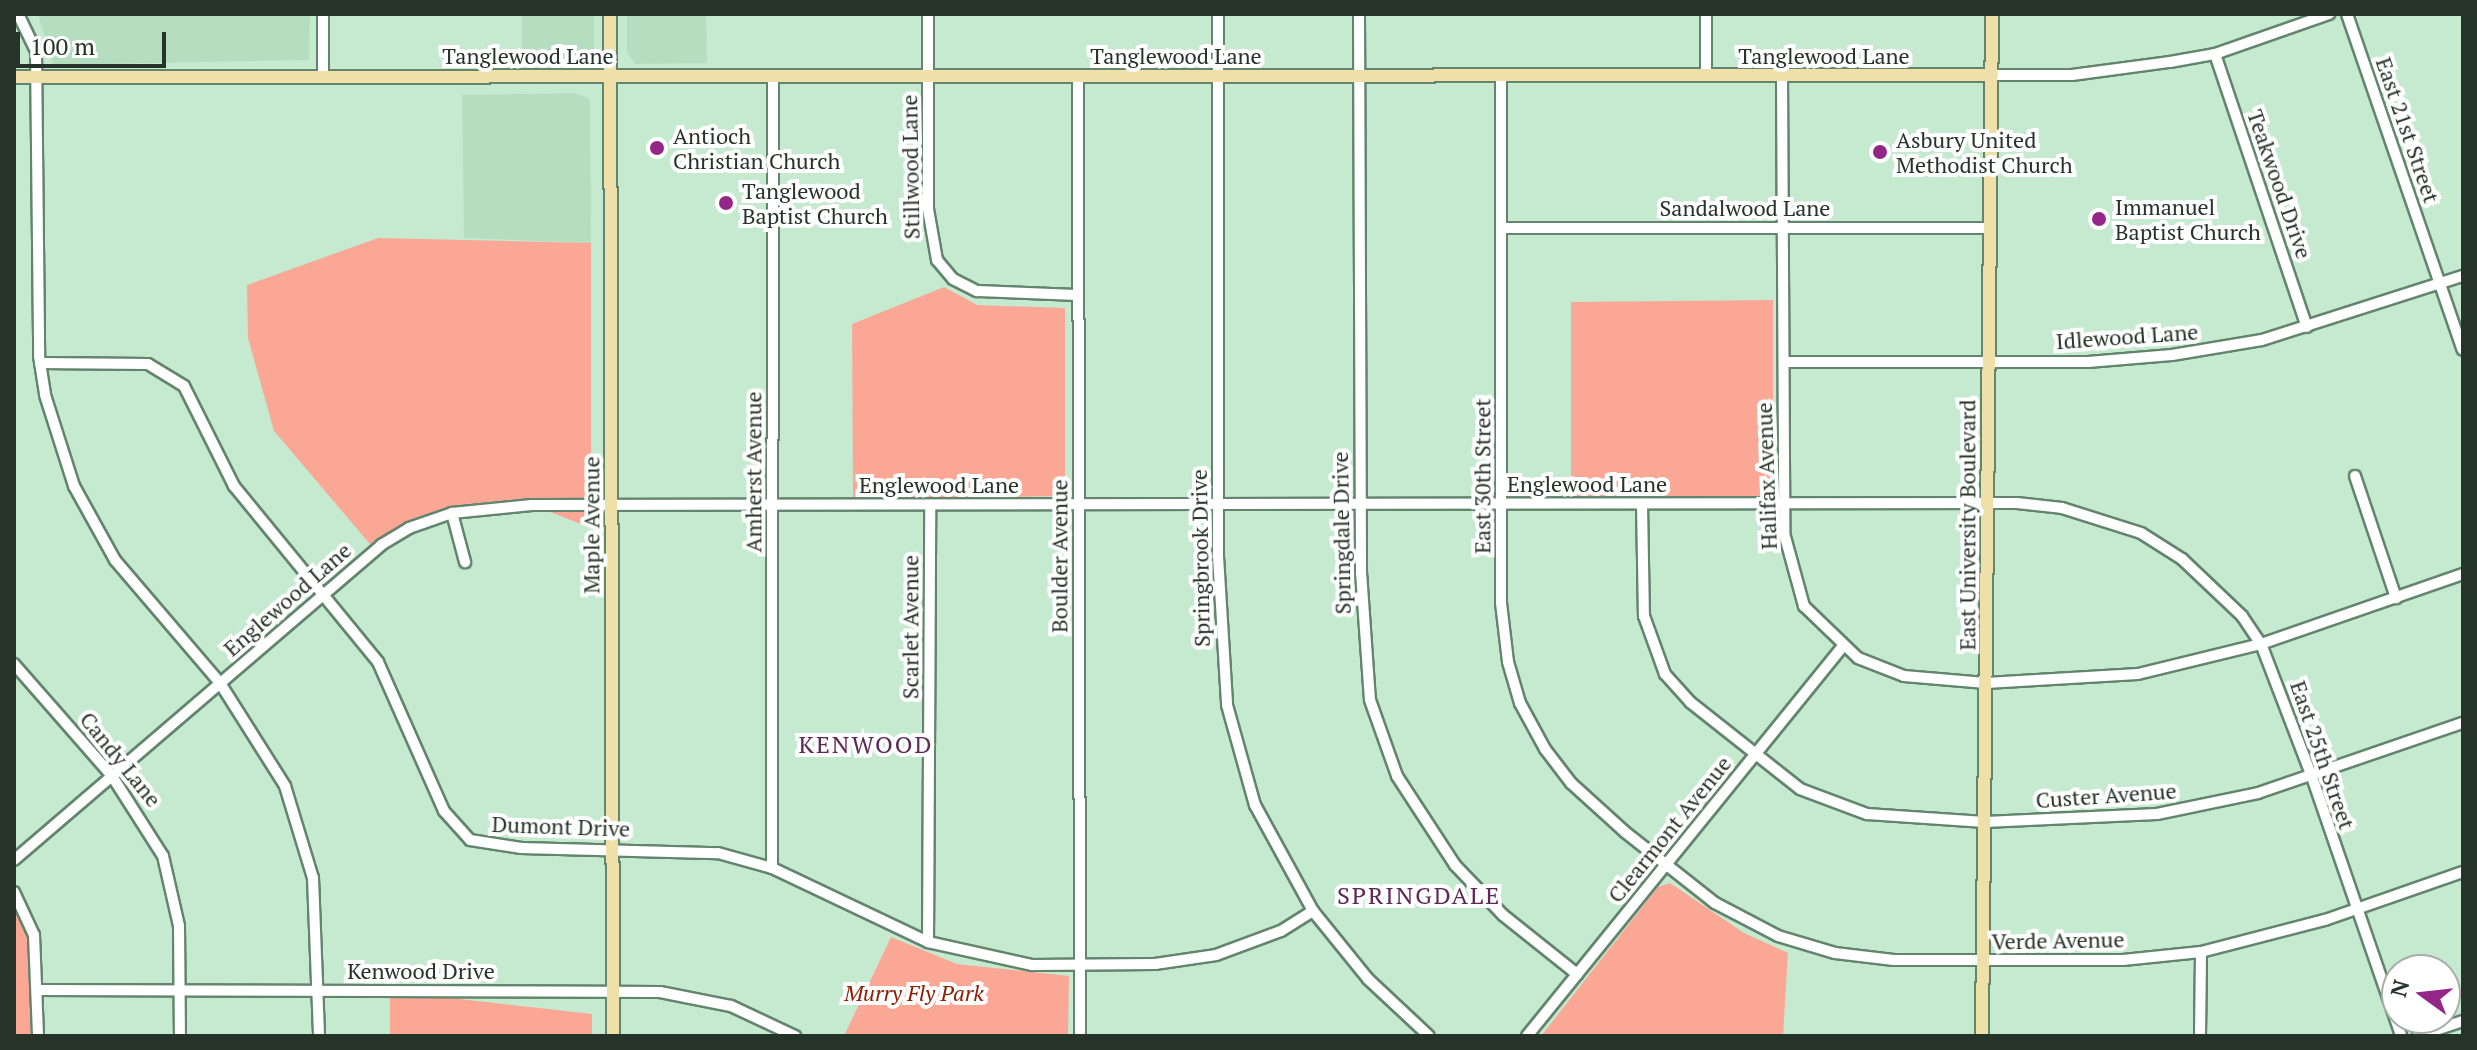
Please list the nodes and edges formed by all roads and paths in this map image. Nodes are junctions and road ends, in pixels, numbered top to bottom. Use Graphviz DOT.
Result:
graph roads {
  1 [pos="18,14"];
  2 [pos="323,14"];
  3 [pos="610,14"];
  4 [pos="928,14"];
  5 [pos="1218,14"];
  6 [pos="1359,14"];
  7 [pos="1706,14"];
  8 [pos="1992,14"];
  9 [pos="2329,14"];
  10 [pos="2347,14"];
  11 [pos="2215,54"];
  12 [pos="1501,75"];
  13 [pos="1706,75"];
  14 [pos="1782,75"];
  15 [pos="1992,75"];
  16 [pos="323,76"];
  17 [pos="610,76"];
  18 [pos="773,76"];
  19 [pos="928,76"];
  20 [pos="1078,76"];
  21 [pos="1218,76"];
  22 [pos="1359,76"];
  23 [pos="14,77"];
  24 [pos="37,77"];
  25 [pos="1502,228"];
  26 [pos="1783,228"];
  27 [pos="1989,228"];
  28 [pos="2463,276"];
  29 [pos="2440,284"];
  30 [pos="1078,295"];
  31 [pos="2307,327"];
  32 [pos="2463,350"];
  33 [pos="1784,362"];
  34 [pos="1988,362"];
  35 [pos="40,363"];
  36 [pos="2355,476"];
  37 [pos="1503,504"];
  38 [pos="1642,504"];
  39 [pos="1785,504"];
  40 [pos="1987,504"];
  41 [pos="611,505"];
  42 [pos="773,505"];
  43 [pos="930,505"];
  44 [pos="1078,505"];
  45 [pos="1219,505"];
  46 [pos="1361,505"];
  47 [pos="452,513"];
  48 [pos="2141,533"];
  49 [pos="465,562"];
  50 [pos="2463,574"];
  51 [pos="326,592"];
  52 [pos="2396,598"];
  53 [pos="2261,644"];
  54 [pos="1843,646"];
  55 [pos="14,664"];
  56 [pos="220,683"];
  57 [pos="1986,683"];
  58 [pos="2463,723"];
  59 [pos="1756,754"];
  60 [pos="2311,774"];
  61 [pos="112,776"];
  62 [pos="1985,822"];
  63 [pos="612,849"];
  64 [pos="14,860"];
  65 [pos="1666,865"];
  66 [pos="772,868"];
  67 [pos="2463,872"];
  68 [pos="14,892"];
  69 [pos="2357,908"];
  70 [pos="1313,911"];
  71 [pos="928,942"];
  72 [pos="2201,952"];
  73 [pos="1983,962"];
  74 [pos="1079,965"];
  75 [pos="1577,974"];
  76 [pos="38,990"];
  77 [pos="181,990"];
  78 [pos="319,991"];
  79 [pos="612,991"];
  80 [pos="2463,1021"];
  81 [pos="38,1036"];
  82 [pos="180,1036"];
  83 [pos="319,1036"];
  84 [pos="613,1036"];
  85 [pos="795,1036"];
  86 [pos="1080,1036"];
  87 [pos="1429,1036"];
  88 [pos="1527,1036"];
  89 [pos="1982,1036"];
  90 [pos="2200,1036"];
  91 [pos="2401,1036"];
  92 [pos="2418,1036"];
  1 -- 24 [label="street"];
  2 -- 16 [label="street"];
  3 -- 17 [label="main road, Maple Avenue"];
  4 -- 19 [label="street, Stillwood Lane"];
  5 -- 21 [label="street, Springbrook Drive"];
  6 -- 22 [label="street, Springdale Drive"];
  7 -- 13 [label="street"];
  8 -- 15 [label="main road, East University Boulevard"];
  9 -- 11 [label="street, Tanglewood Lane"];
  10 -- 29 [label="street, East 21st Street"];
  11 -- 15 [label="street, Tanglewood Lane"];
  11 -- 31 [label="street, Teakwood Drive"];
  12 -- 13 [label="main road, Tanglewood Lane"];
  12 -- 22 [label="main road, Tanglewood Lane"];
  12 -- 25 [label="street, East 30th Street"];
  13 -- 14 [label="main road, Tanglewood Lane"];
  14 -- 15 [label="main road, Tanglewood Lane"];
  14 -- 26 [label="street, Halifax Avenue"];
  15 -- 27 [label="main road, East University Boulevard"];
  16 -- 17 [label="main road, Tanglewood Lane"];
  16 -- 24 [label="main road, Tanglewood Lane"];
  17 -- 18 [label="main road, Tanglewood Lane"];
  17 -- 41 [label="main road, Maple Avenue"];
  18 -- 19 [label="main road, Tanglewood Lane"];
  18 -- 42 [label="street, Amherst Avenue"];
  19 -- 20 [label="main road, Tanglewood Lane"];
  19 -- 30 [label="street, Stillwood Lane"];
  20 -- 21 [label="main road, Tanglewood Lane"];
  20 -- 30 [label="street, Boulder Avenue"];
  21 -- 22 [label="main road, Tanglewood Lane"];
  21 -- 45 [label="street, Springbrook Drive"];
  22 -- 46 [label="street, Springdale Drive"];
  23 -- 24 [label="main road, Tanglewood Lane"];
  24 -- 35 [label="street"];
  25 -- 26 [label="street, Sandalwood Lane"];
  25 -- 37 [label="street, East 30th Street"];
  26 -- 27 [label="street, Sandalwood Lane"];
  26 -- 33 [label="street, Halifax Avenue"];
  27 -- 34 [label="main road, East University Boulevard"];
  28 -- 29 [label="street, Idlewood Lane"];
  29 -- 31 [label="street, Idlewood Lane"];
  29 -- 32 [label="street, East 21st Street"];
  30 -- 44 [label="street, Boulder Avenue"];
  31 -- 34 [label="street, Idlewood Lane"];
  33 -- 34 [label="street, Idlewood Lane"];
  33 -- 39 [label="street, Halifax Avenue"];
  34 -- 40 [label="main road, East University Boulevard"];
  35 -- 51 [label="street, Dumont Drive"];
  35 -- 56 [label="street"];
  36 -- 52 [label="street"];
  37 -- 38 [label="street, Englewood Lane"];
  37 -- 46 [label="street, Englewood Lane"];
  37 -- 65 [label="street, East 30th Street"];
  38 -- 39 [label="street, Englewood Lane"];
  38 -- 59 [label="street, Custer Avenue"];
  39 -- 40 [label="street, Englewood Lane"];
  39 -- 54 [label="street, Halifax Avenue"];
  40 -- 48 [label="street, Englewood Lane"];
  40 -- 57 [label="main road, East University Boulevard"];
  41 -- 42 [label="street, Englewood Lane"];
  41 -- 47 [label="street, Englewood Lane"];
  41 -- 63 [label="main road, Maple Avenue"];
  42 -- 43 [label="street, Englewood Lane"];
  42 -- 66 [label="street, Amherst Avenue"];
  43 -- 44 [label="street, Englewood Lane"];
  43 -- 71 [label="street, Scarlet Avenue"];
  44 -- 45 [label="street, Englewood Lane"];
  44 -- 74 [label="street, Boulder Avenue"];
  45 -- 46 [label="street, Englewood Lane"];
  45 -- 70 [label="street, Springbrook Drive"];
  46 -- 75 [label="street, Springdale Drive"];
  47 -- 49 [label="street"];
  47 -- 51 [label="street, Englewood Lane"];
  48 -- 53 [label="street, East 25th Street"];
  50 -- 52 [label="street, Halifax Avenue"];
  51 -- 56 [label="street, Englewood Lane"];
  51 -- 63 [label="street, Dumont Drive"];
  52 -- 53 [label="street, Halifax Avenue"];
  53 -- 57 [label="street, Halifax Avenue"];
  53 -- 60 [label="street, East 25th Street"];
  54 -- 57 [label="street, Halifax Avenue"];
  54 -- 59 [label="street, Clearmont Avenue"];
  55 -- 61 [label="street, Candy Lane"];
  56 -- 61 [label="street, Englewood Lane"];
  56 -- 78 [label="street"];
  57 -- 62 [label="main road, East University Boulevard"];
  58 -- 60 [label="street, Custer Avenue"];
  59 -- 62 [label="street, Custer Avenue"];
  59 -- 65 [label="street, Clearmont Avenue"];
  60 -- 62 [label="street, Custer Avenue"];
  60 -- 69 [label="street, East 25th Street"];
  61 -- 64 [label="street, Englewood Lane"];
  61 -- 77 [label="street, Candy Lane"];
  62 -- 73 [label="main road, East University Boulevard"];
  63 -- 66 [label="street, Dumont Drive"];
  63 -- 79 [label="main road, Maple Avenue"];
  65 -- 73 [label="street, Verde Avenue"];
  65 -- 75 [label="street, Clearmont Avenue"];
  66 -- 71 [label="street, Dumont Drive"];
  67 -- 69 [label="street, Verde Avenue"];
  68 -- 76 [label="street"];
  69 -- 72 [label="street, Verde Avenue"];
  69 -- 91 [label="street, East 25th Street"];
  70 -- 74 [label="street, Dumont Drive"];
  70 -- 87 [label="street, Springbrook Drive"];
  71 -- 74 [label="street, Dumont Drive"];
  72 -- 73 [label="street, Verde Avenue"];
  72 -- 90 [label="street"];
  73 -- 89 [label="main road, East University Boulevard"];
  74 -- 86 [label="street, Boulder Avenue"];
  75 -- 88 [label="street, Clearmont Avenue"];
  76 -- 77 [label="street, Kenwood Drive"];
  76 -- 81 [label="street"];
  77 -- 78 [label="street, Kenwood Drive"];
  77 -- 82 [label="street, Candy Lane"];
  78 -- 79 [label="street, Kenwood Drive"];
  78 -- 83 [label="street"];
  79 -- 84 [label="main road, Maple Avenue"];
  79 -- 85 [label="street, Kenwood Drive"];
  80 -- 92 [label="street"];
}
